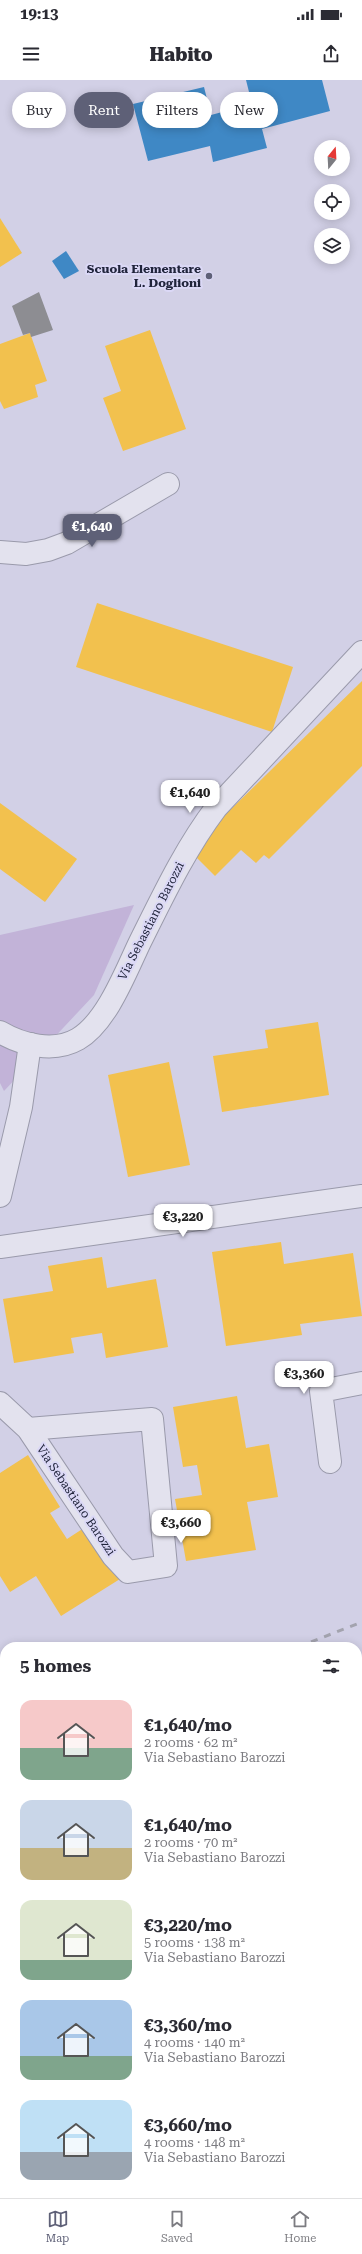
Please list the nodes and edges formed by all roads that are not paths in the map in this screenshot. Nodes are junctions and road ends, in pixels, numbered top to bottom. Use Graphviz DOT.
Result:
graph roads {
  1 [pos="168,484"];
  2 [pos="0,552"];
  3 [pos="362,652"];
  4 [pos="0,1032"];
  5 [pos="30,1044"];
  6 [pos="0,1196"];
  7 [pos="362,1196"];
  8 [pos="0,1247"];
  9 [pos="362,1383"];
  10 [pos="0,1403"];
  11 [pos="28,1429"];
  12 [pos="330,1462"];
  1 -- 2 [label="street"];
  3 -- 5 [label="street, Via Sebastiano Barozzi"];
  4 -- 5 [label="street, Via Sebastiano Barozzi"];
  5 -- 6 [label="street"];
  7 -- 8 [label="street"];
  9 -- 12 [label="street"];
  10 -- 11 [label="street, Via Sebastiano Barozzi"];
  11 -- 11 [label="street, Via Sebastiano Barozzi"];
}
